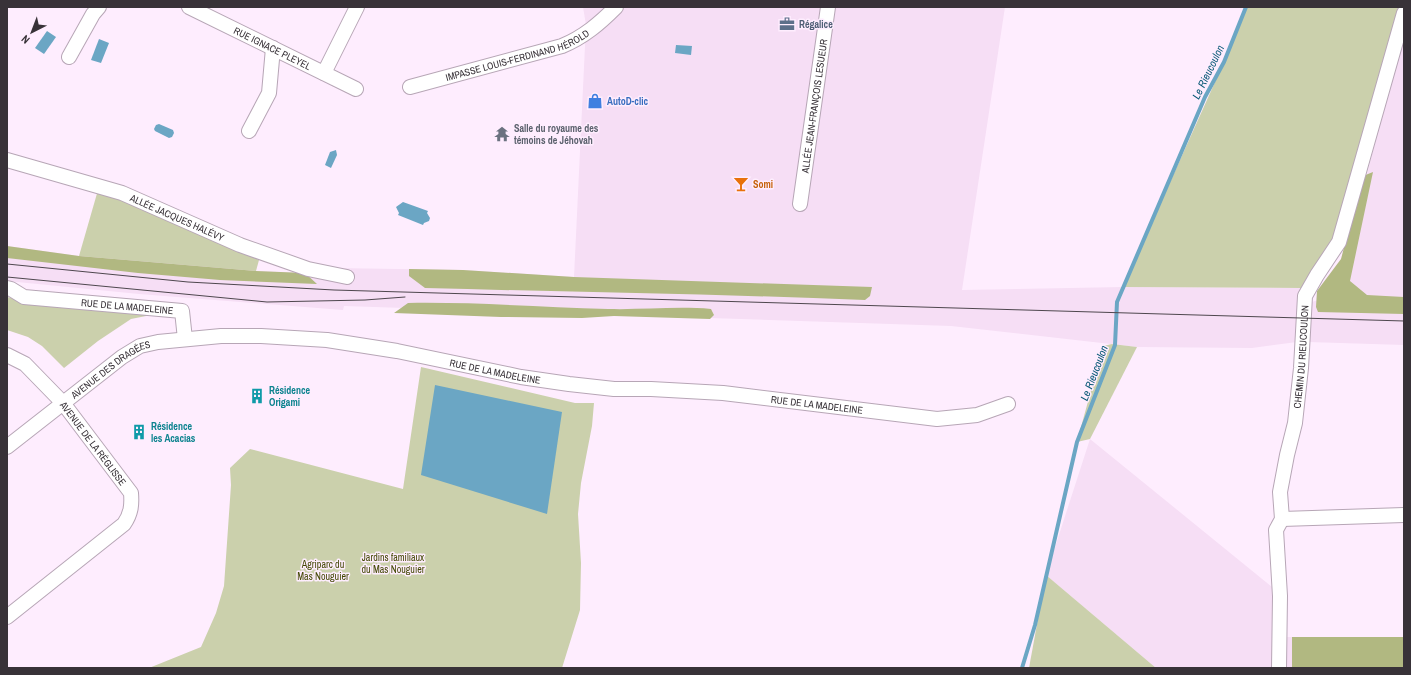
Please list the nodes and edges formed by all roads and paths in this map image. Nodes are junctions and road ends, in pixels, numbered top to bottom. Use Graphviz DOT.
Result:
graph roads {
  1 [pos="99,7"];
  2 [pos="189,7"];
  3 [pos="357,7"];
  4 [pos="616,7"];
  5 [pos="828,7"];
  6 [pos="1404,13"];
  7 [pos="273,48"];
  8 [pos="69,57"];
  9 [pos="324,73"];
  10 [pos="410,87"];
  11 [pos="356,89"];
  12 [pos="249,131"];
  13 [pos="7,160"];
  14 [pos="800,204"];
  15 [pos="347,276"];
  16 [pos="7,288"];
  17 [pos="185,339"];
  18 [pos="7,355"];
  19 [pos="63,403"];
  20 [pos="1008,404"];
  21 [pos="7,447"];
  22 [pos="1404,514"];
  23 [pos="1282,519"];
  24 [pos="7,617"];
  25 [pos="1279,668"];
  1 -- 8 [label="street"];
  2 -- 7 [label="street, RUE IGNACE PLEYEL"];
  3 -- 9 [label="street"];
  4 -- 10 [label="street, IMPASSE LOUIS-FERDINAND HÉROLD"];
  5 -- 14 [label="street, ALLÉE JEAN-FRANÇOIS LESUEUR"];
  6 -- 23 [label="street, CHEMIN DU RIEUCOULON"];
  7 -- 9 [label="street, RUE IGNACE PLEYEL"];
  7 -- 12 [label="street"];
  9 -- 11 [label="street, RUE IGNACE PLEYEL"];
  13 -- 15 [label="street, ALLÉE JACQUES HALÉVY"];
  16 -- 17 [label="street, RUE DE LA MADELEINE"];
  17 -- 19 [label="street, AVENUE DES DRAGÉES"];
  17 -- 20 [label="street, RUE DE LA MADELEINE"];
  18 -- 19 [label="street, AVENUE DE LA RÉGLISSE"];
  19 -- 21 [label="street, AVENUE DES DRAGÉES"];
  19 -- 24 [label="street, AVENUE DE LA RÉGLISSE"];
  22 -- 23 [label="street"];
  23 -- 25 [label="street, CHEMIN DU RIEUCOULON"];
}
